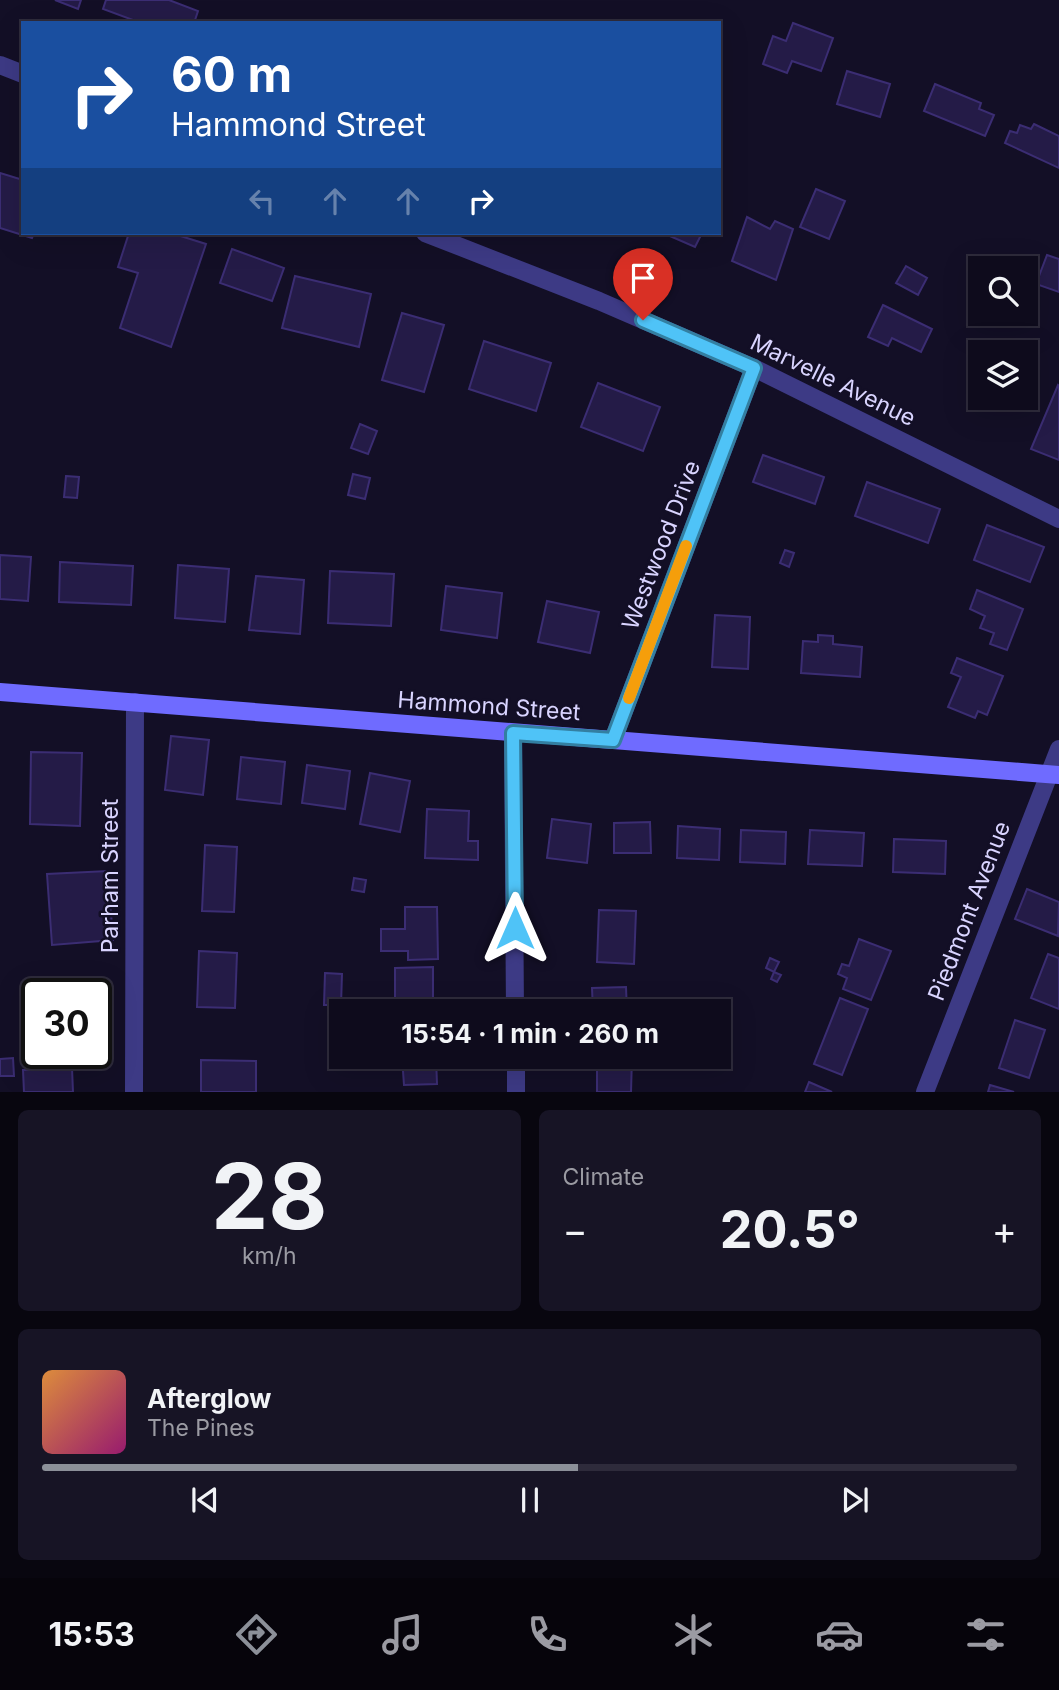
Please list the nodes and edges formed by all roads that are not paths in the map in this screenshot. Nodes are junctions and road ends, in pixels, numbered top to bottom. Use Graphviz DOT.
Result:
graph roads {
  1 [pos="0,65"];
  2 [pos="21,73"];
  3 [pos="430,235"];
  4 [pos="754,368"];
  5 [pos="1059,519"];
  6 [pos="0,692"];
  7 [pos="135,702"];
  8 [pos="513,733"];
  9 [pos="613,740"];
  10 [pos="1059,749"];
  11 [pos="1054,774"];
  12 [pos="515,999"];
  13 [pos="516,1069"];
  14 [pos="134,1091"];
  15 [pos="516,1091"];
  16 [pos="925,1091"];
  1 -- 2 [label="street"];
  3 -- 4 [label="street, Marvelle Avenue"];
  4 -- 5 [label="street, Marvelle Avenue"];
  4 -- 9 [label="street, Westwood Drive"];
  6 -- 7 [label="street, Hammond Street"];
  7 -- 8 [label="street, Hammond Street"];
  7 -- 14 [label="street, Parham Street"];
  8 -- 9 [label="street, Hammond Street"];
  8 -- 12 [label="street"];
  9 -- 11 [label="street, Hammond Street"];
  10 -- 11 [label="street, Piedmont Avenue"];
  11 -- 16 [label="street, Piedmont Avenue"];
  13 -- 15 [label="street"];
}
